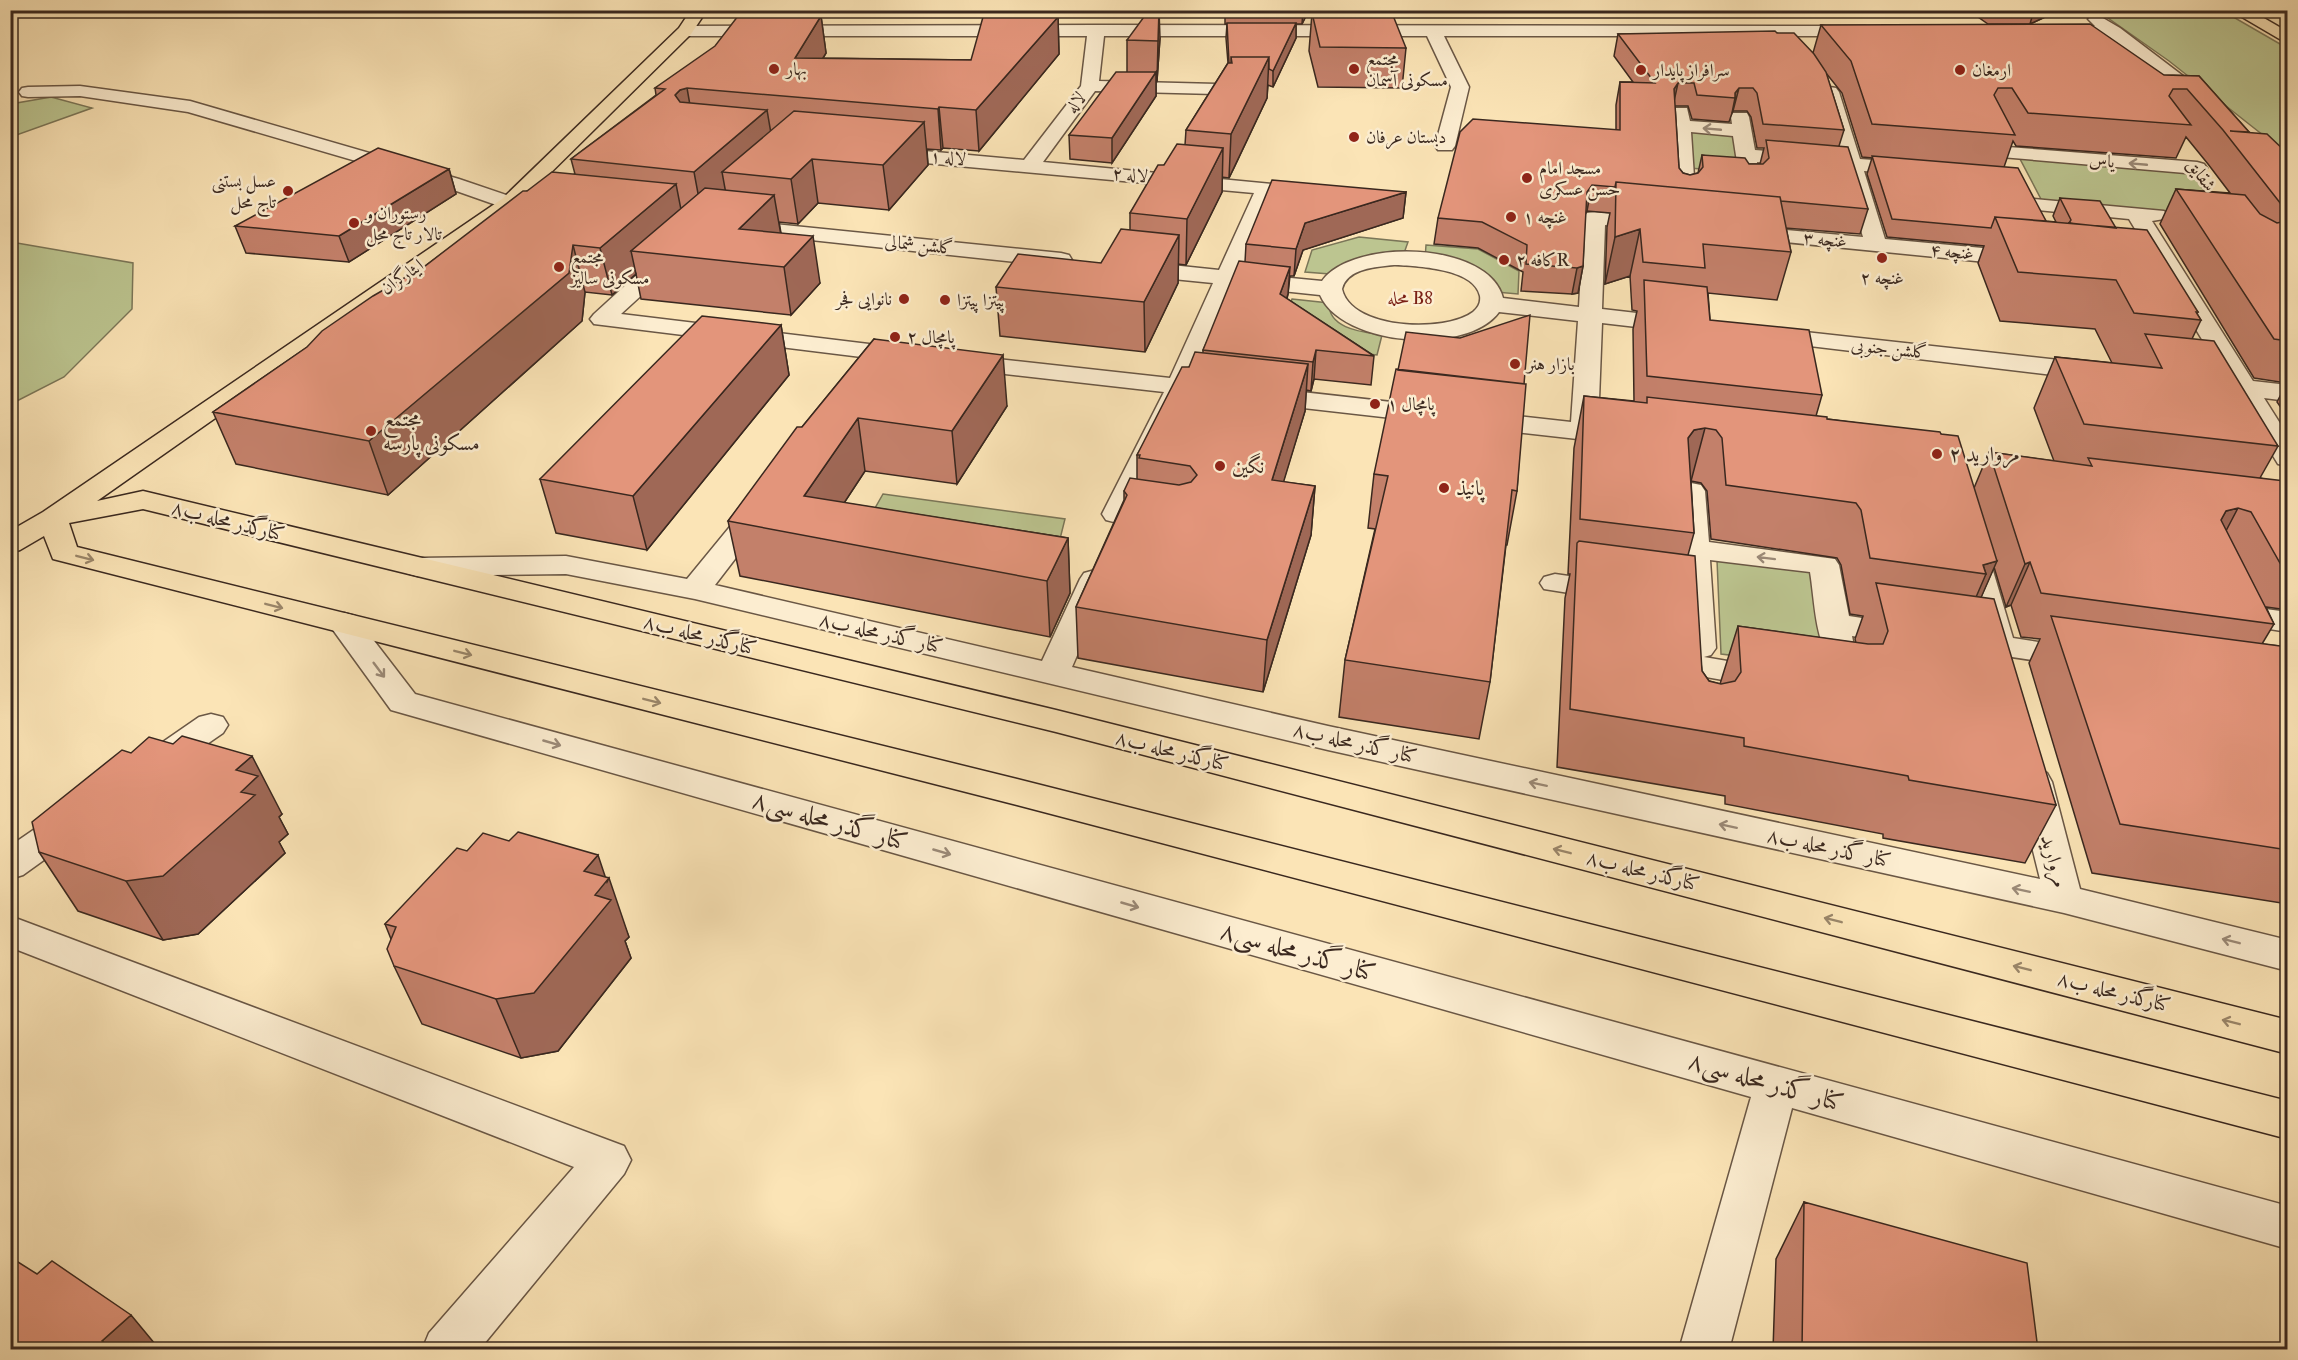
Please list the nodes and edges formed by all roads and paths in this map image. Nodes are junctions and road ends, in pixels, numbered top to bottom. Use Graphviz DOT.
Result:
graph roads {
  1 [pos="699,10"];
  2 [pos="2082,10"];
  3 [pos="2238,10"];
  4 [pos="1096,30"];
  5 [pos="685,31"];
  6 [pos="1433,31"];
  7 [pos="1778,31"];
  8 [pos="1885,31"];
  9 [pos="2040,31"];
  10 [pos="2114,31"];
  11 [pos="2288,39"];
  12 [pos="1795,49"];
  13 [pos="1821,79"];
  14 [pos="1090,86"];
  15 [pos="1264,91"];
  16 [pos="28,92"];
  17 [pos="2224,116"];
  18 [pos="1999,135"];
  19 [pos="1445,146"];
  20 [pos="866,151"];
  21 [pos="1746,155"];
  22 [pos="2191,160"];
  23 [pos="1851,164"];
  24 [pos="1030,165"];
  25 [pos="1684,170"];
  26 [pos="1930,170"];
  27 [pos="1706,172"];
  28 [pos="1727,174"];
  29 [pos="2021,179"];
  30 [pos="2210,186"];
  31 [pos="1685,192"];
  32 [pos="509,203"];
  33 [pos="565,209"];
  34 [pos="2136,213"];
  35 [pos="2181,217"];
  36 [pos="719,224"];
  37 [pos="1677,226"];
  38 [pos="2046,229"];
  39 [pos="1724,230"];
  40 [pos="690,238"];
  41 [pos="1876,244"];
  42 [pos="2041,260"];
  43 [pos="1086,263"];
  44 [pos="1110,265"];
  45 [pos="1228,278"];
  46 [pos="1330,288"];
  47 [pos="1491,304"];
  48 [pos="1589,315"];
  49 [pos="1708,328"];
  50 [pos="1744,333"];
  51 [pos="2114,374"];
  52 [pos="2173,380"];
  53 [pos="1179,387"];
  54 [pos="2245,388"];
  55 [pos="2288,393"];
  56 [pos="1584,431"];
  57 [pos="1643,438"];
  58 [pos="2288,458"];
  59 [pos="780,483"];
  60 [pos="1691,490"];
  61 [pos="53,518"];
  62 [pos="1963,520"];
  63 [pos="1179,523"];
  64 [pos="10,544"];
  65 [pos="1695,549"];
  66 [pos="1106,555"];
  67 [pos="418,567"];
  68 [pos="1555,583"];
  69 [pos="695,590"];
  70 [pos="1698,603"];
  71 [pos="2288,622"];
  72 [pos="344,623"];
  73 [pos="1833,624"];
  74 [pos="2257,645"];
  75 [pos="1999,646"];
  76 [pos="2103,660"];
  77 [pos="1053,673"];
  78 [pos="1845,678"];
  79 [pos="2008,680"];
  80 [pos="1803,682"];
  81 [pos="211,725"];
  82 [pos="2025,748"];
  83 [pos="134,778"];
  84 [pos="96,805"];
  85 [pos="10,865"];
  86 [pos="2064,899"];
  87 [pos="10,931"];
  88 [pos="2288,956"];
  89 [pos="2288,1037"];
  90 [pos="1776,1085"];
  91 [pos="2288,1120"];
  92 [pos="2288,1228"];
  93 [pos="447,1350"];
  94 [pos="1704,1350"];
  1 -- 5 [label="main road, ایثارگران"];
  2 -- 10 [label="street"];
  3 -- 11 [label="main road"];
  4 -- 5 [label="street"];
  4 -- 6 [label="street"];
  4 -- 14 [label="street, لاله"];
  5 -- 32 [label="main road, ایثارگران"];
  6 -- 7 [label="street"];
  6 -- 19 [label="street"];
  7 -- 8 [label="street"];
  7 -- 12 [label="street"];
  9 -- 10 [label="street"];
  10 -- 17 [label="street"];
  13 -- 23 [label="street"];
  14 -- 15 [label="street"];
  14 -- 24 [label="street, لاله"];
  16 -- 32 [label="street"];
  18 -- 29 [label="street"];
  20 -- 24 [label="street, لاله ۱"];
  21 -- 23 [label="street"];
  21 -- 25 [label="street, one-way"];
  21 -- 28 [label="street"];
  22 -- 29 [label="street, یاس, one-way"];
  22 -- 30 [label="street, شقایق"];
  23 -- 26 [label="street"];
  23 -- 41 [label="street"];
  24 -- 45 [label="street, لاله ۲"];
  25 -- 27 [label="street"];
  25 -- 31 [label="street"];
  29 -- 34 [label="street"];
  29 -- 38 [label="street"];
  32 -- 33 [label="street"];
  32 -- 61 [label="main road, ایثارگران"];
  34 -- 35 [label="street"];
  34 -- 54 [label="street"];
  36 -- 43 [label="street, گلشن شمالی"];
  37 -- 48 [label="street"];
  39 -- 41 [label="street, غنچه ۳"];
  40 -- 53 [label="street"];
  41 -- 42 [label="street, غنچه ۴"];
  44 -- 45 [label="street"];
  45 -- 46 [label="street"];
  45 -- 53 [label="street"];
  46 -- 47 [label="street"];
  46 -- 47 [label="street"];
  47 -- 48 [label="street"];
  48 -- 49 [label="street"];
  48 -- 56 [label="street"];
  50 -- 51 [label="street, گلشن جنوبی"];
  52 -- 54 [label="street"];
  53 -- 56 [label="street"];
  53 -- 63 [label="street"];
  54 -- 55 [label="street"];
  54 -- 58 [label="street"];
  56 -- 57 [label="street"];
  59 -- 69 [label="street"];
  60 -- 65 [label="street"];
  61 -- 64 [label="main road, ایثارگران"];
  61 -- 67 [label="main road, کنارگذر محله ب۸"];
  61 -- 72 [label="main road, one-way"];
  62 -- 75 [label="street"];
  65 -- 70 [label="street"];
  73 -- 65 [label="street, one-way"];
  66 -- 77 [label="street"];
  67 -- 69 [label="street, کنار گذر محله ب۸"];
  89 -- 67 [label="main road, کنارگذر محله ب۸, one-way"];
  68 -- 70 [label="street"];
  69 -- 77 [label="street, کنار گذر محله ب۸"];
  70 -- 80 [label="street"];
  71 -- 74 [label="street"];
  72 -- 90 [label="street, کنار گذر محله سی۸, one-way"];
  72 -- 91 [label="main road, one-way"];
  73 -- 75 [label="street"];
  73 -- 78 [label="street"];
  75 -- 76 [label="street"];
  75 -- 79 [label="street"];
  86 -- 77 [label="street, کنار گذر محله ب۸, one-way"];
  81 -- 83 [label="street"];
  82 -- 86 [label="street, مروارید"];
  84 -- 85 [label="street"];
  88 -- 86 [label="street, کنار گذر محله ب۸, one-way"];
  87 -- 93 [label="street"];
  90 -- 92 [label="street, کنار گذر محله سی۸"];
  90 -- 94 [label="street"];
}
